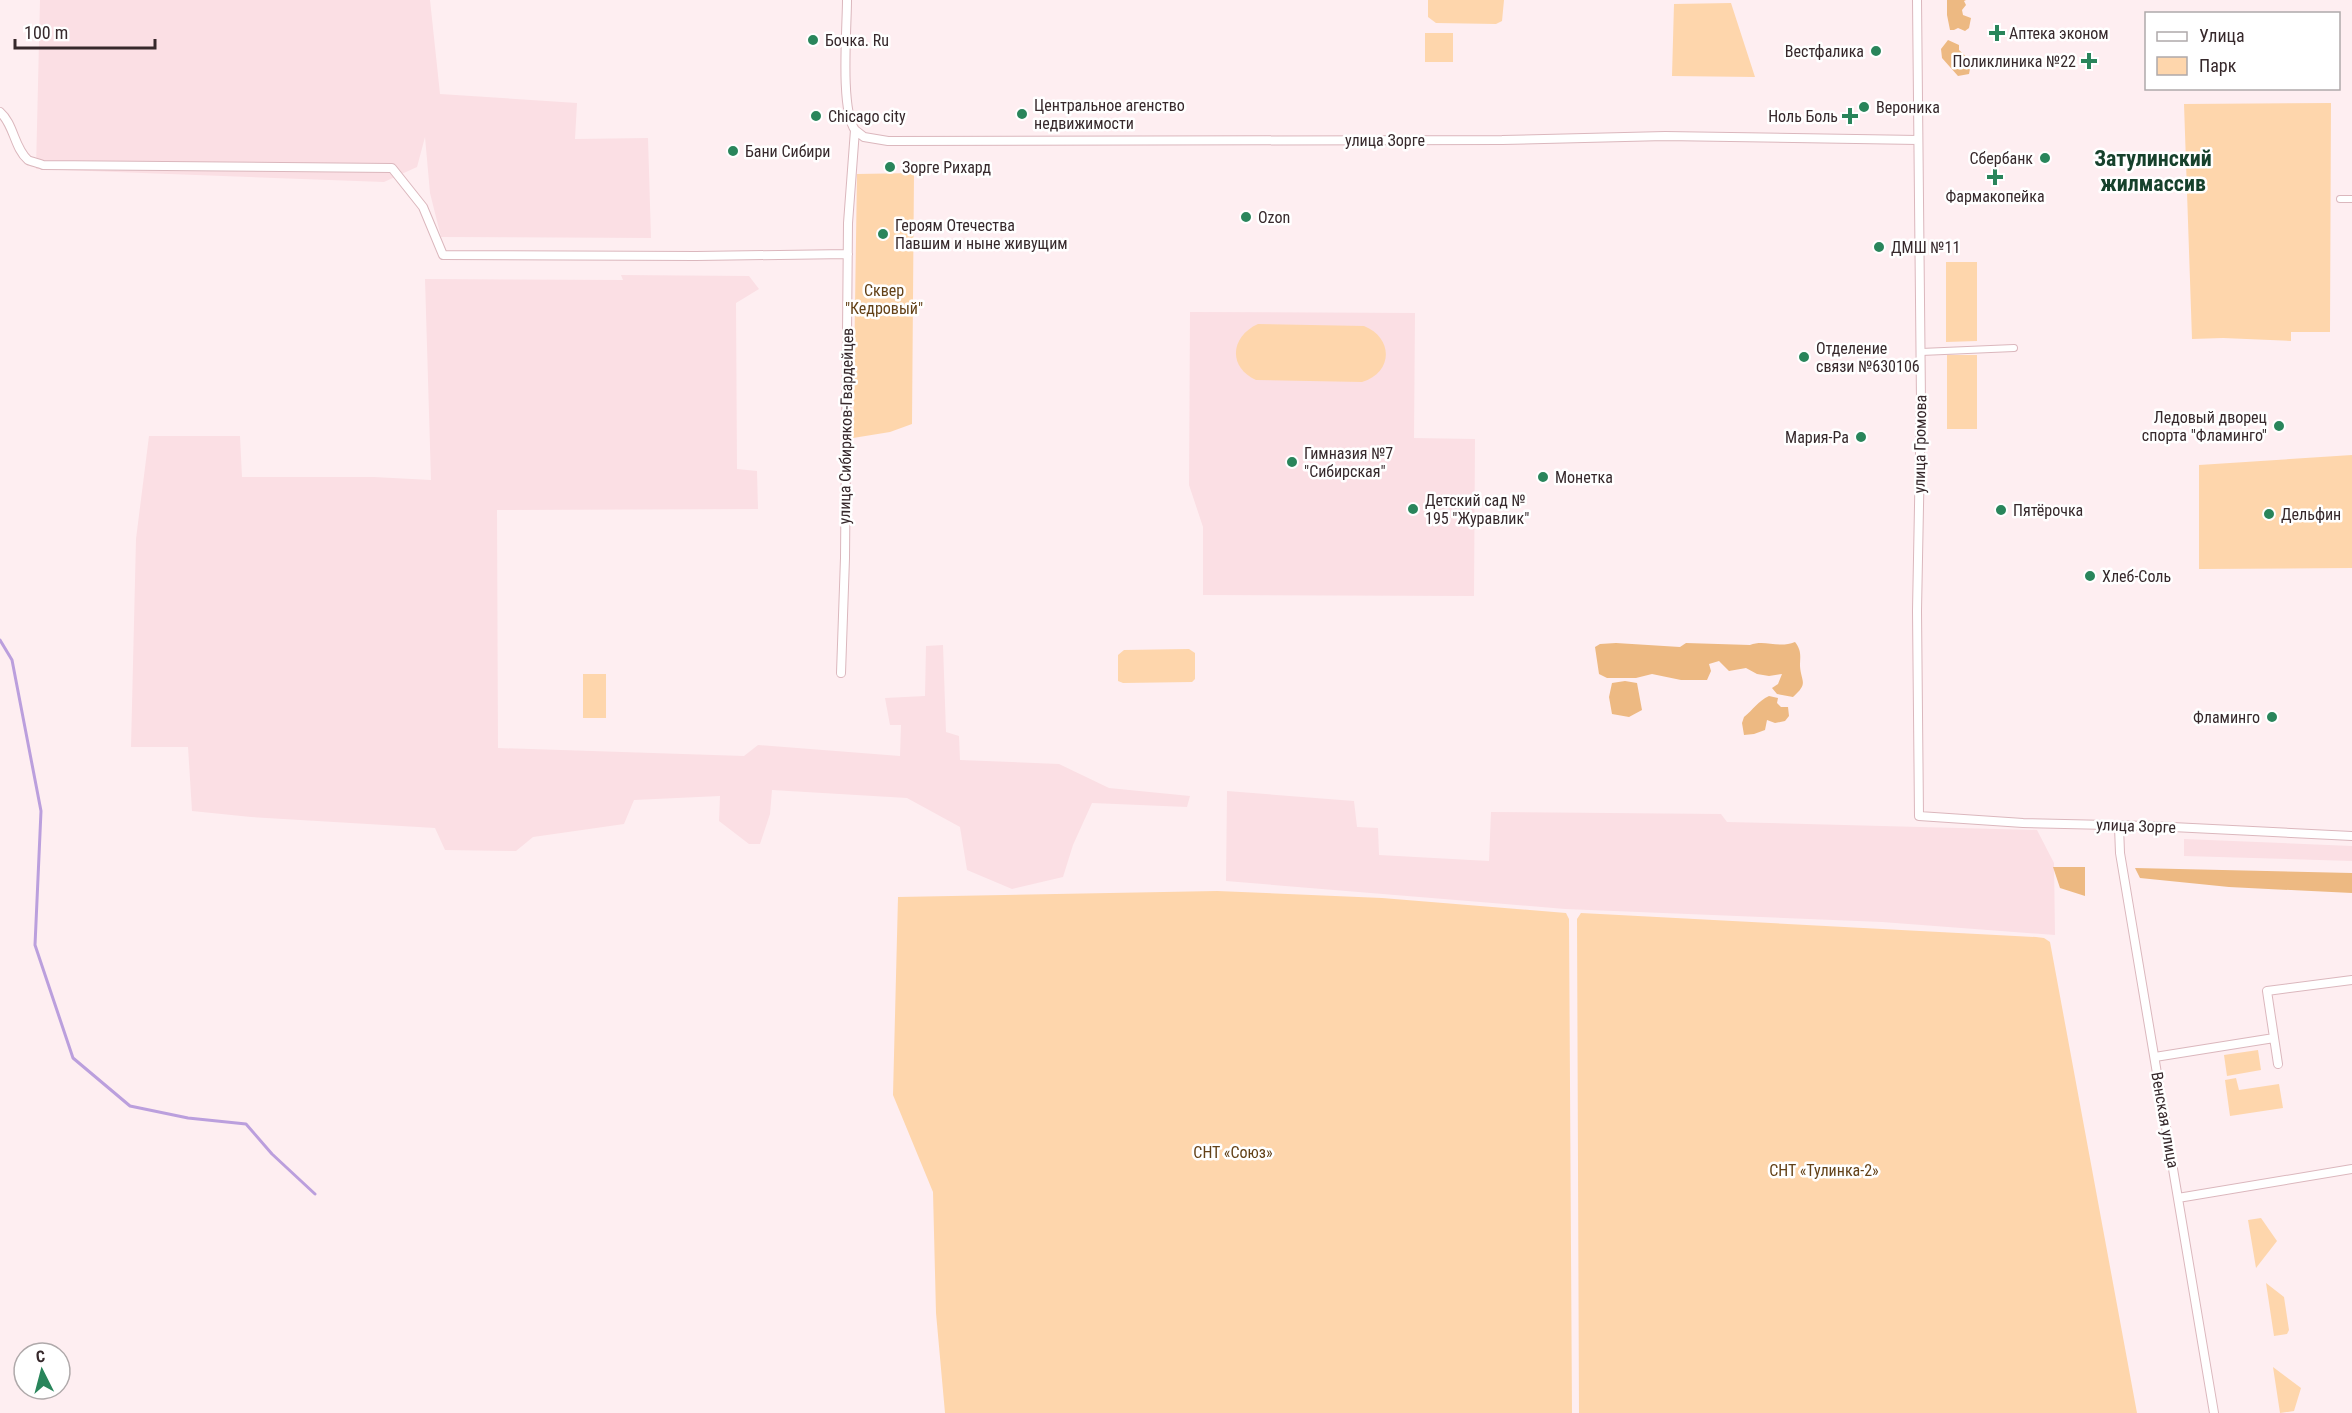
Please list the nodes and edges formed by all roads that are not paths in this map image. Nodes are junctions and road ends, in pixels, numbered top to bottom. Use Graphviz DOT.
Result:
graph roads {
  1 [pos="847,0"];
  2 [pos="1917,0"];
  3 [pos="0,112"];
  4 [pos="855,130"];
  5 [pos="1918,140"];
  6 [pos="2340,199"];
  7 [pos="2352,199"];
  8 [pos="848,254"];
  9 [pos="2014,348"];
  10 [pos="1921,352"];
  11 [pos="841,673"];
  12 [pos="1919,816"];
  13 [pos="2119,826"];
  14 [pos="2352,836"];
  15 [pos="2352,980"];
  16 [pos="2274,1038"];
  17 [pos="2154,1057"];
  18 [pos="2278,1064"];
  19 [pos="2352,1169"];
  20 [pos="2178,1198"];
  21 [pos="2214,1413"];
  1 -- 4 [label="street, улица Сибиряков-Гвардейцев"];
  2 -- 5 [label="street, улица Громова"];
  3 -- 8 [label="street"];
  4 -- 5 [label="street, улица Зорге"];
  4 -- 8 [label="street, улица Сибиряков-Гвардейцев"];
  5 -- 10 [label="street, улица Громова"];
  6 -- 7 [label="street"];
  8 -- 11 [label="street, улица Сибиряков-Гвардейцев"];
  9 -- 10 [label="street"];
  10 -- 12 [label="street, улица Громова"];
  12 -- 13 [label="street, улица Зорге"];
  13 -- 14 [label="street, улица Зорге"];
  13 -- 17 [label="street, Венская улица"];
  15 -- 16 [label="street"];
  16 -- 17 [label="street"];
  16 -- 18 [label="street"];
  17 -- 20 [label="street, Венская улица"];
  19 -- 20 [label="street"];
  20 -- 21 [label="street, Венская улица"];
}
